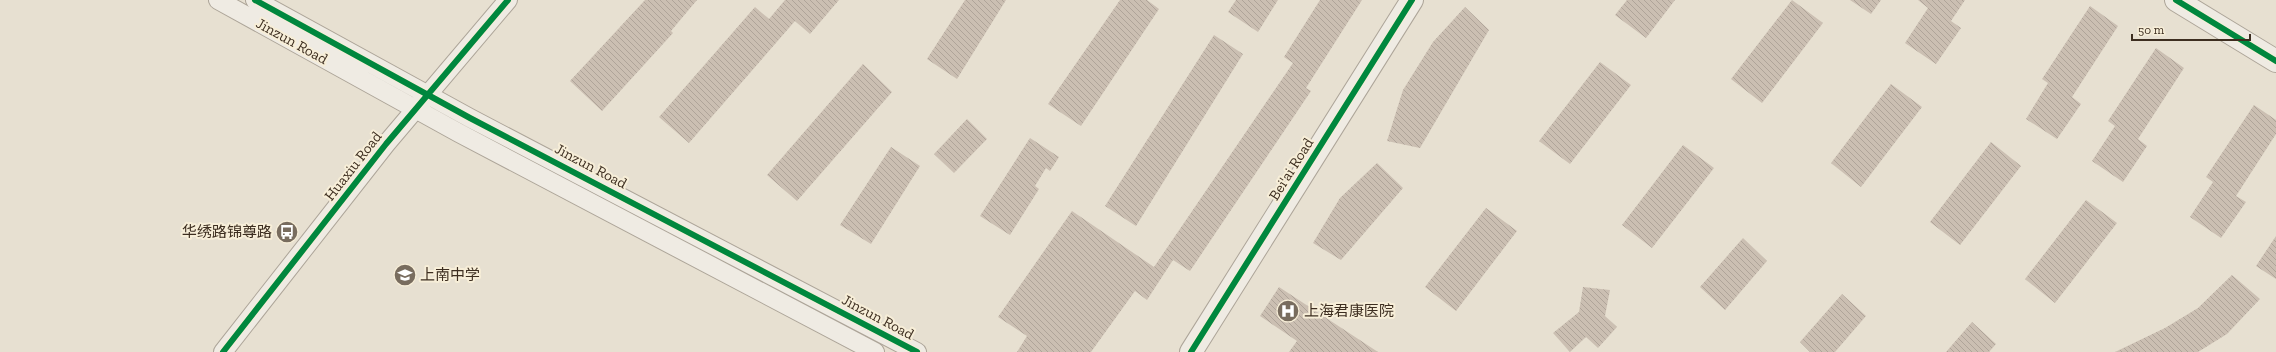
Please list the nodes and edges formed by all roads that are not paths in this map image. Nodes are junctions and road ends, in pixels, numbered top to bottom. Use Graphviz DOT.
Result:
graph roads {
  1 [pos="218,0"];
  2 [pos="255,0"];
  3 [pos="508,0"];
  4 [pos="1412,0"];
  5 [pos="2176,0"];
  6 [pos="2276,61"];
  7 [pos="428,95"];
  8 [pos="416,109"];
  9 [pos="223,352"];
  10 [pos="875,352"];
  11 [pos="917,352"];
  12 [pos="1191,352"];
  1 -- 8 [label="street, Jinzun Road"];
  2 -- 7 [label="street, Jinzun Road"];
  3 -- 7 [label="street, Huaxiu Road"];
  4 -- 12 [label="street, Bei'ai Road"];
  5 -- 6 [label="street"];
  7 -- 8 [label="street, Huaxiu Road"];
  7 -- 11 [label="street, Jinzun Road"];
  8 -- 9 [label="street, Huaxiu Road"];
  8 -- 10 [label="street, Jinzun Road"];
}
